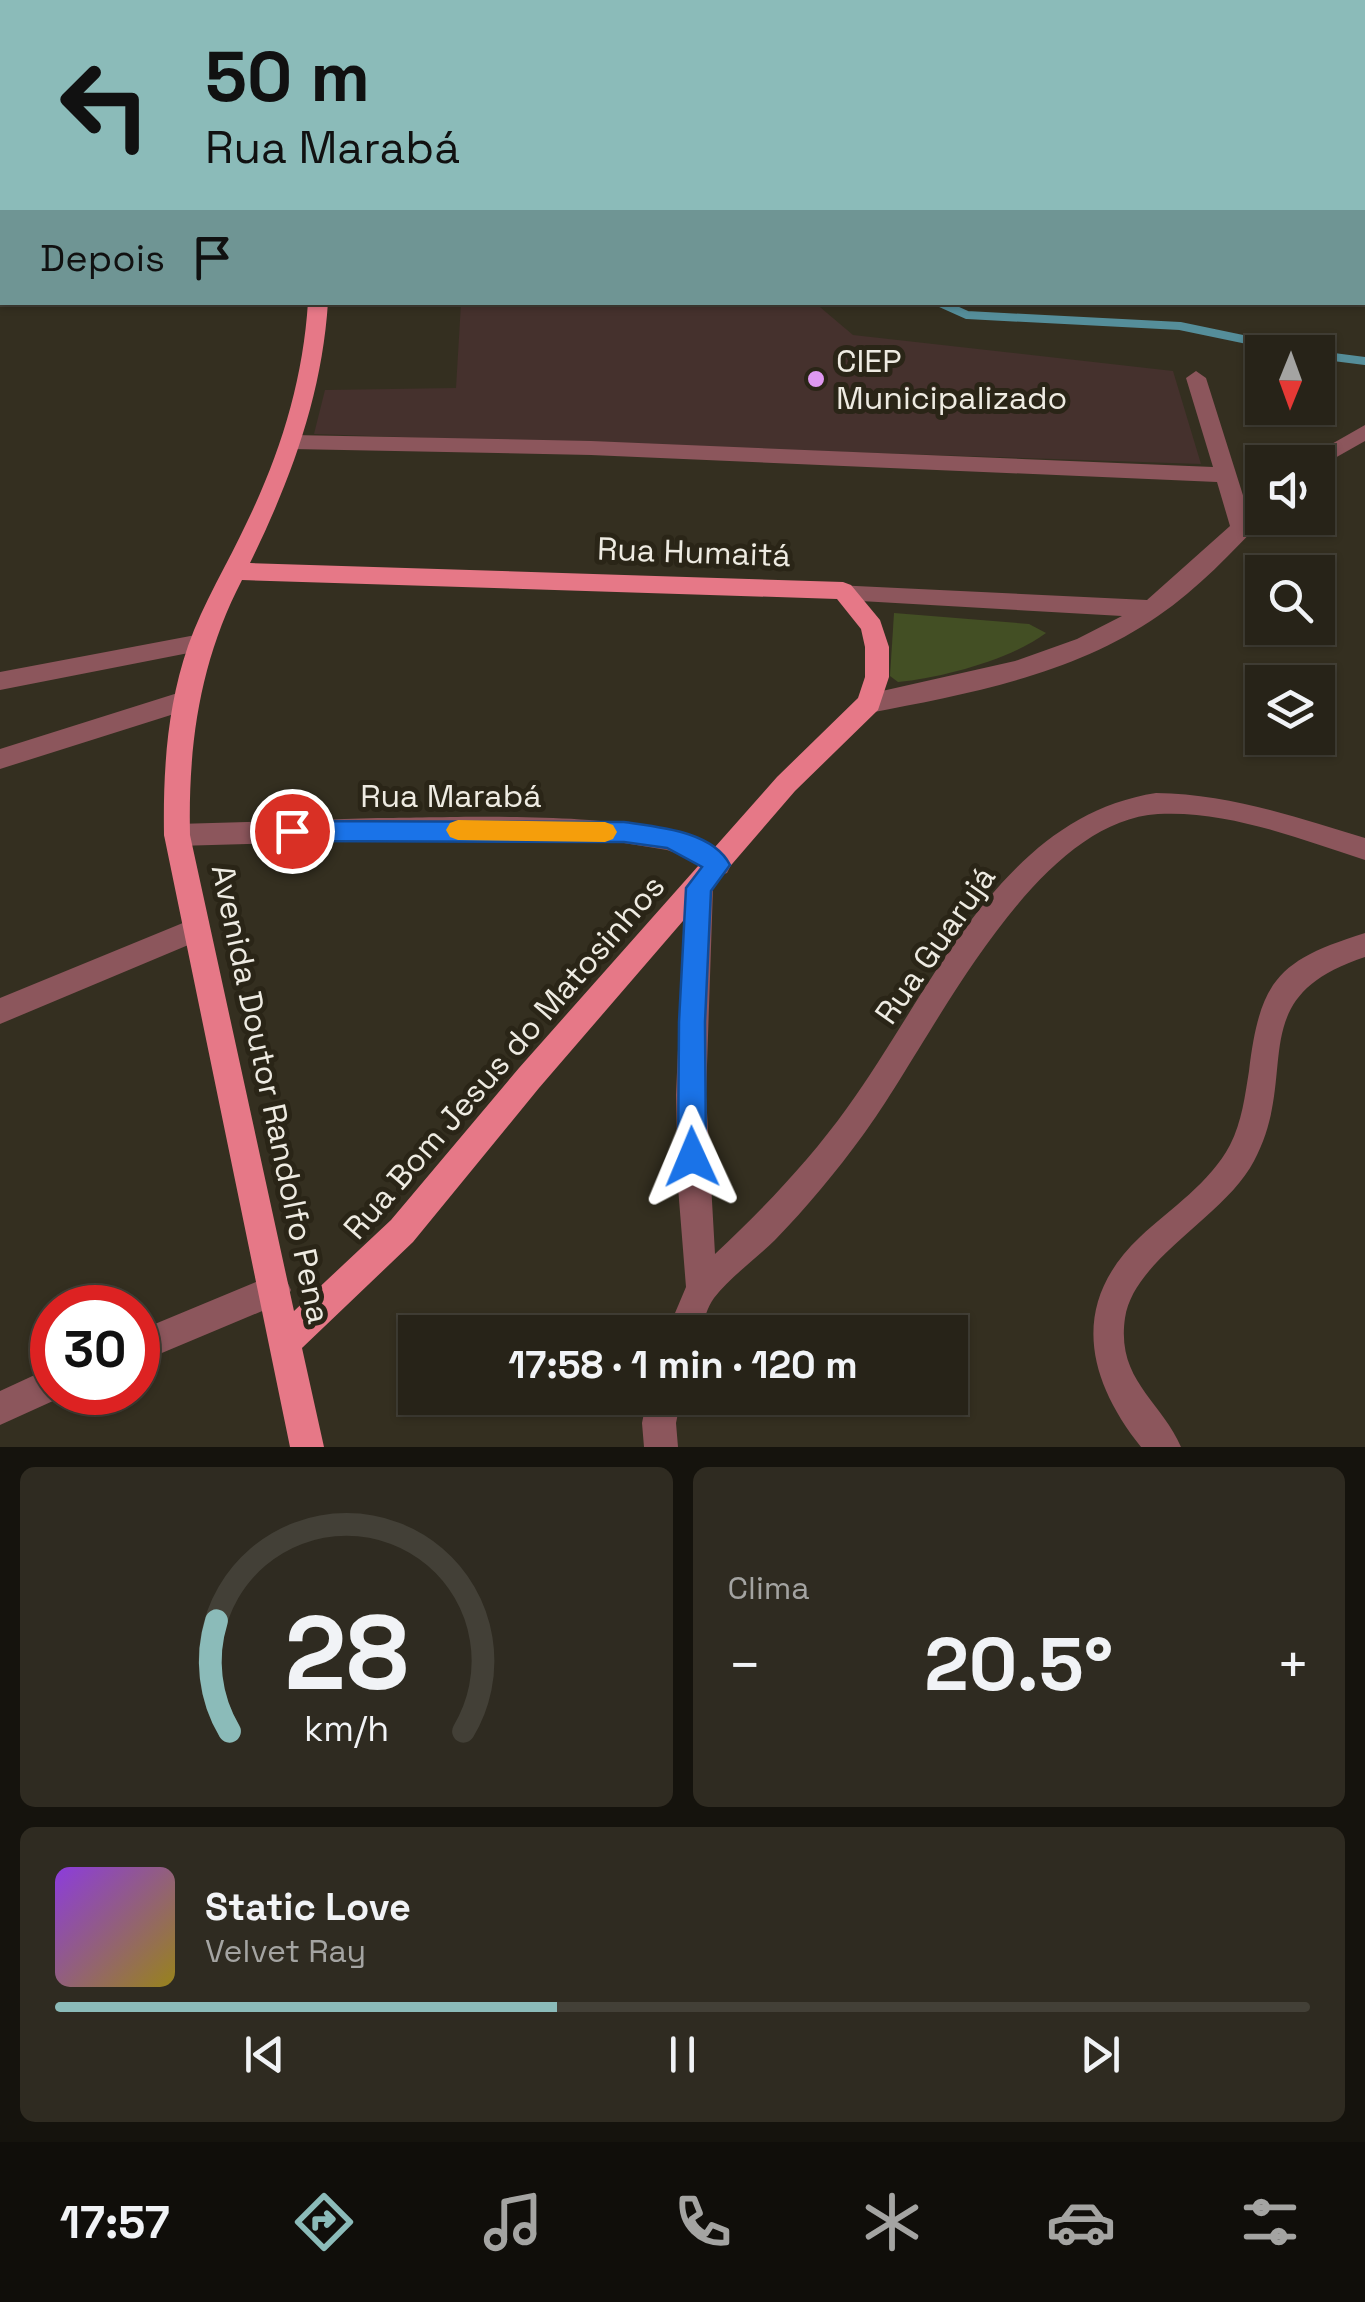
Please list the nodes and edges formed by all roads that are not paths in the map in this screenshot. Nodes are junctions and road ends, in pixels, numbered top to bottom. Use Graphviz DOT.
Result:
graph roads {
  1 [pos="318,305"];
  2 [pos="1196,378"];
  3 [pos="1365,432"];
  4 [pos="292,442"];
  5 [pos="1335,449"];
  6 [pos="1226,475"];
  7 [pos="1245,524"];
  8 [pos="1242,527"];
  9 [pos="235,572"];
  10 [pos="843,592"];
  11 [pos="1150,610"];
  12 [pos="200,643"];
  13 [pos="0,681"];
  14 [pos="184,701"];
  15 [pos="869,703"];
  16 [pos="0,759"];
  17 [pos="176,834"];
  18 [pos="1365,850"];
  19 [pos="708,876"];
  20 [pos="196,930"];
  21 [pos="1365,945"];
  22 [pos="0,1011"];
  23 [pos="702,1288"];
  24 [pos="275,1290"];
  25 [pos="690,1315"];
  26 [pos="160,1338"];
  27 [pos="286,1341"];
  28 [pos="30,1394"];
  29 [pos="0,1408"];
  30 [pos="660,1415"];
  31 [pos="307,1447"];
  32 [pos="661,1447"];
  33 [pos="1164,1447"];
  1 -- 4 [label="main road, Avenida Doutor Randolfo Pena"];
  2 -- 6 [label="street"];
  3 -- 5 [label="street"];
  4 -- 6 [label="street"];
  4 -- 9 [label="main road, Avenida Doutor Randolfo Pena"];
  6 -- 8 [label="street"];
  7 -- 8 [label="street"];
  8 -- 11 [label="street"];
  9 -- 10 [label="main road, Rua Humaitá"];
  9 -- 12 [label="main road, Avenida Doutor Randolfo Pena"];
  10 -- 11 [label="street, Rua Humaitá"];
  10 -- 15 [label="main road"];
  11 -- 15 [label="street"];
  12 -- 13 [label="street"];
  12 -- 14 [label="main road, Avenida Doutor Randolfo Pena"];
  14 -- 16 [label="street"];
  14 -- 17 [label="main road, Avenida Doutor Randolfo Pena"];
  15 -- 19 [label="main road, Rua Bom Jesus do Matosinhos"];
  17 -- 19 [label="street, Rua Marabá"];
  17 -- 20 [label="main road, Avenida Doutor Randolfo Pena"];
  18 -- 23 [label="street, Rua Guarujá"];
  19 -- 23 [label="street"];
  19 -- 27 [label="main road, Rua Bom Jesus do Matosinhos"];
  20 -- 22 [label="street"];
  20 -- 24 [label="main road, Avenida Doutor Randolfo Pena"];
  21 -- 33 [label="street"];
  23 -- 25 [label="street"];
  24 -- 26 [label="street"];
  24 -- 27 [label="main road, Avenida Doutor Randolfo Pena"];
  27 -- 31 [label="main road, Avenida Doutor Randolfo Pena"];
  28 -- 29 [label="street"];
  30 -- 32 [label="street"];
}
